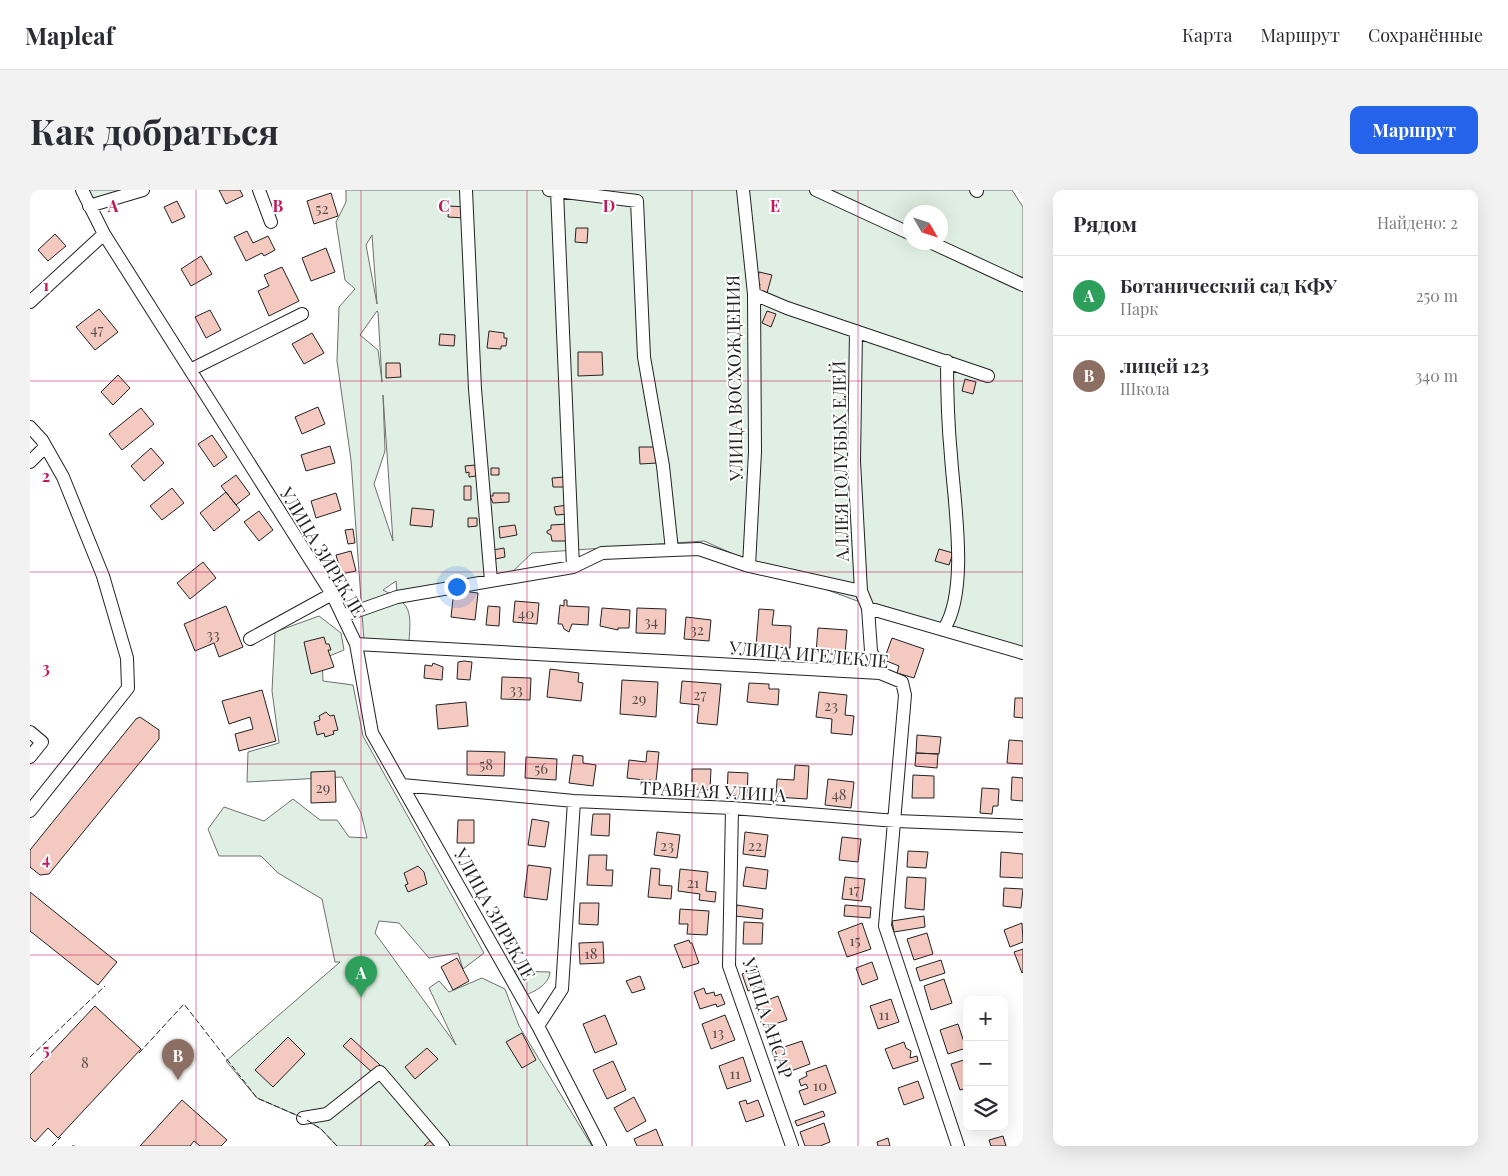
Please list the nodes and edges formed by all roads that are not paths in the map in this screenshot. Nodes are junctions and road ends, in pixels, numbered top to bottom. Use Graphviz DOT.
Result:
graph roads {
  1 [pos="82,190"];
  2 [pos="143,190"];
  3 [pos="259,190"];
  4 [pos="466,190"];
  5 [pos="743,190"];
  6 [pos="816,190"];
  7 [pos="553,191"];
  8 [pos="89,206"];
  9 [pos="271,222"];
  10 [pos="903,231"];
  11 [pos="104,234"];
  12 [pos="948,250"];
  13 [pos="1023,284"];
  14 [pos="754,294"];
  15 [pos="30,302"];
  16 [pos="302,314"];
  17 [pos="856,331"];
  18 [pos="947,361"];
  19 [pos="190,370"];
  20 [pos="988,376"];
  21 [pos="30,427"];
  22 [pos="45,446"];
  23 [pos="30,462"];
  24 [pos="672,550"];
  25 [pos="749,566"];
  26 [pos="573,567"];
  27 [pos="491,581"];
  28 [pos="861,591"];
  29 [pos="332,594"];
  30 [pos="868,608"];
  31 [pos="343,616"];
  32 [pos="944,629"];
  33 [pos="250,639"];
  34 [pos="356,644"];
  35 [pos="1023,653"];
  36 [pos="880,674"];
  37 [pos="30,732"];
  38 [pos="30,757"];
  39 [pos="402,785"];
  40 [pos="574,801"];
  41 [pos="732,808"];
  42 [pos="30,811"];
  43 [pos="896,821"];
  44 [pos="1023,826"];
  45 [pos="538,1026"];
  46 [pos="303,1118"];
  47 [pos="444,1146"];
  48 [pos="600,1146"];
  49 [pos="792,1146"];
  50 [pos="958,1146"];
  1 -- 8 [label="street, УЛИЦА ЗИРЕКЛЕ"];
  2 -- 8 [label="street"];
  3 -- 9 [label="street"];
  4 -- 27 [label="street"];
  5 -- 14 [label="street, УЛИЦА ВОСХОЖДЕНИЯ"];
  6 -- 10 [label="street"];
  7 -- 24 [label="street"];
  7 -- 26 [label="street"];
  8 -- 11 [label="street, УЛИЦА ЗИРЕКЛЕ"];
  11 -- 15 [label="street"];
  11 -- 19 [label="street, УЛИЦА ЗИРЕКЛЕ"];
  12 -- 13 [label="street"];
  14 -- 17 [label="street"];
  14 -- 25 [label="street, УЛИЦА ВОСХОЖДЕНИЯ"];
  16 -- 19 [label="street"];
  17 -- 18 [label="street"];
  17 -- 28 [label="street, АЛЛЕЯ ГОЛУБЫХ ЕЛЕЙ"];
  18 -- 20 [label="street"];
  18 -- 32 [label="street"];
  19 -- 29 [label="street, УЛИЦА ЗИРЕКЛЕ"];
  21 -- 22 [label="street"];
  22 -- 23 [label="street"];
  22 -- 42 [label="street"];
  24 -- 25 [label="street"];
  24 -- 26 [label="street"];
  25 -- 28 [label="street"];
  26 -- 27 [label="street"];
  27 -- 31 [label="street"];
  28 -- 30 [label="street, АЛЛЕЯ ГОЛУБЫХ ЕЛЕЙ"];
  29 -- 31 [label="street, УЛИЦА ЗИРЕКЛЕ"];
  29 -- 33 [label="street"];
  30 -- 32 [label="street"];
  30 -- 36 [label="street, АЛЛЕЯ ГОЛУБЫХ ЕЛЕЙ"];
  31 -- 34 [label="street, УЛИЦА ЗИРЕКЛЕ"];
  32 -- 35 [label="street"];
  34 -- 36 [label="street, УЛИЦА ИГЕЛЕКЛЕ"];
  34 -- 39 [label="street, УЛИЦА ЗИРЕКЛЕ"];
  36 -- 43 [label="street, УЛИЦА ИГЕЛЕКЛЕ"];
  37 -- 38 [label="street"];
  39 -- 40 [label="street, ТРАВНАЯ УЛИЦА"];
  39 -- 45 [label="street, УЛИЦА ЗИРЕКЛЕ"];
  40 -- 41 [label="street, ТРАВНАЯ УЛИЦА"];
  40 -- 45 [label="street, УЛИЦА ЗИРЕКЛЕ"];
  41 -- 43 [label="street, ТРАВНАЯ УЛИЦА"];
  41 -- 49 [label="street, УЛИЦА АНСАР"];
  43 -- 44 [label="street, ТРАВНАЯ УЛИЦА"];
  43 -- 50 [label="street, УЛИЦА ИГЕЛЕКЛЕ"];
  45 -- 48 [label="street, УЛИЦА ЗИРЕКЛЕ"];
  46 -- 47 [label="street"];
}
